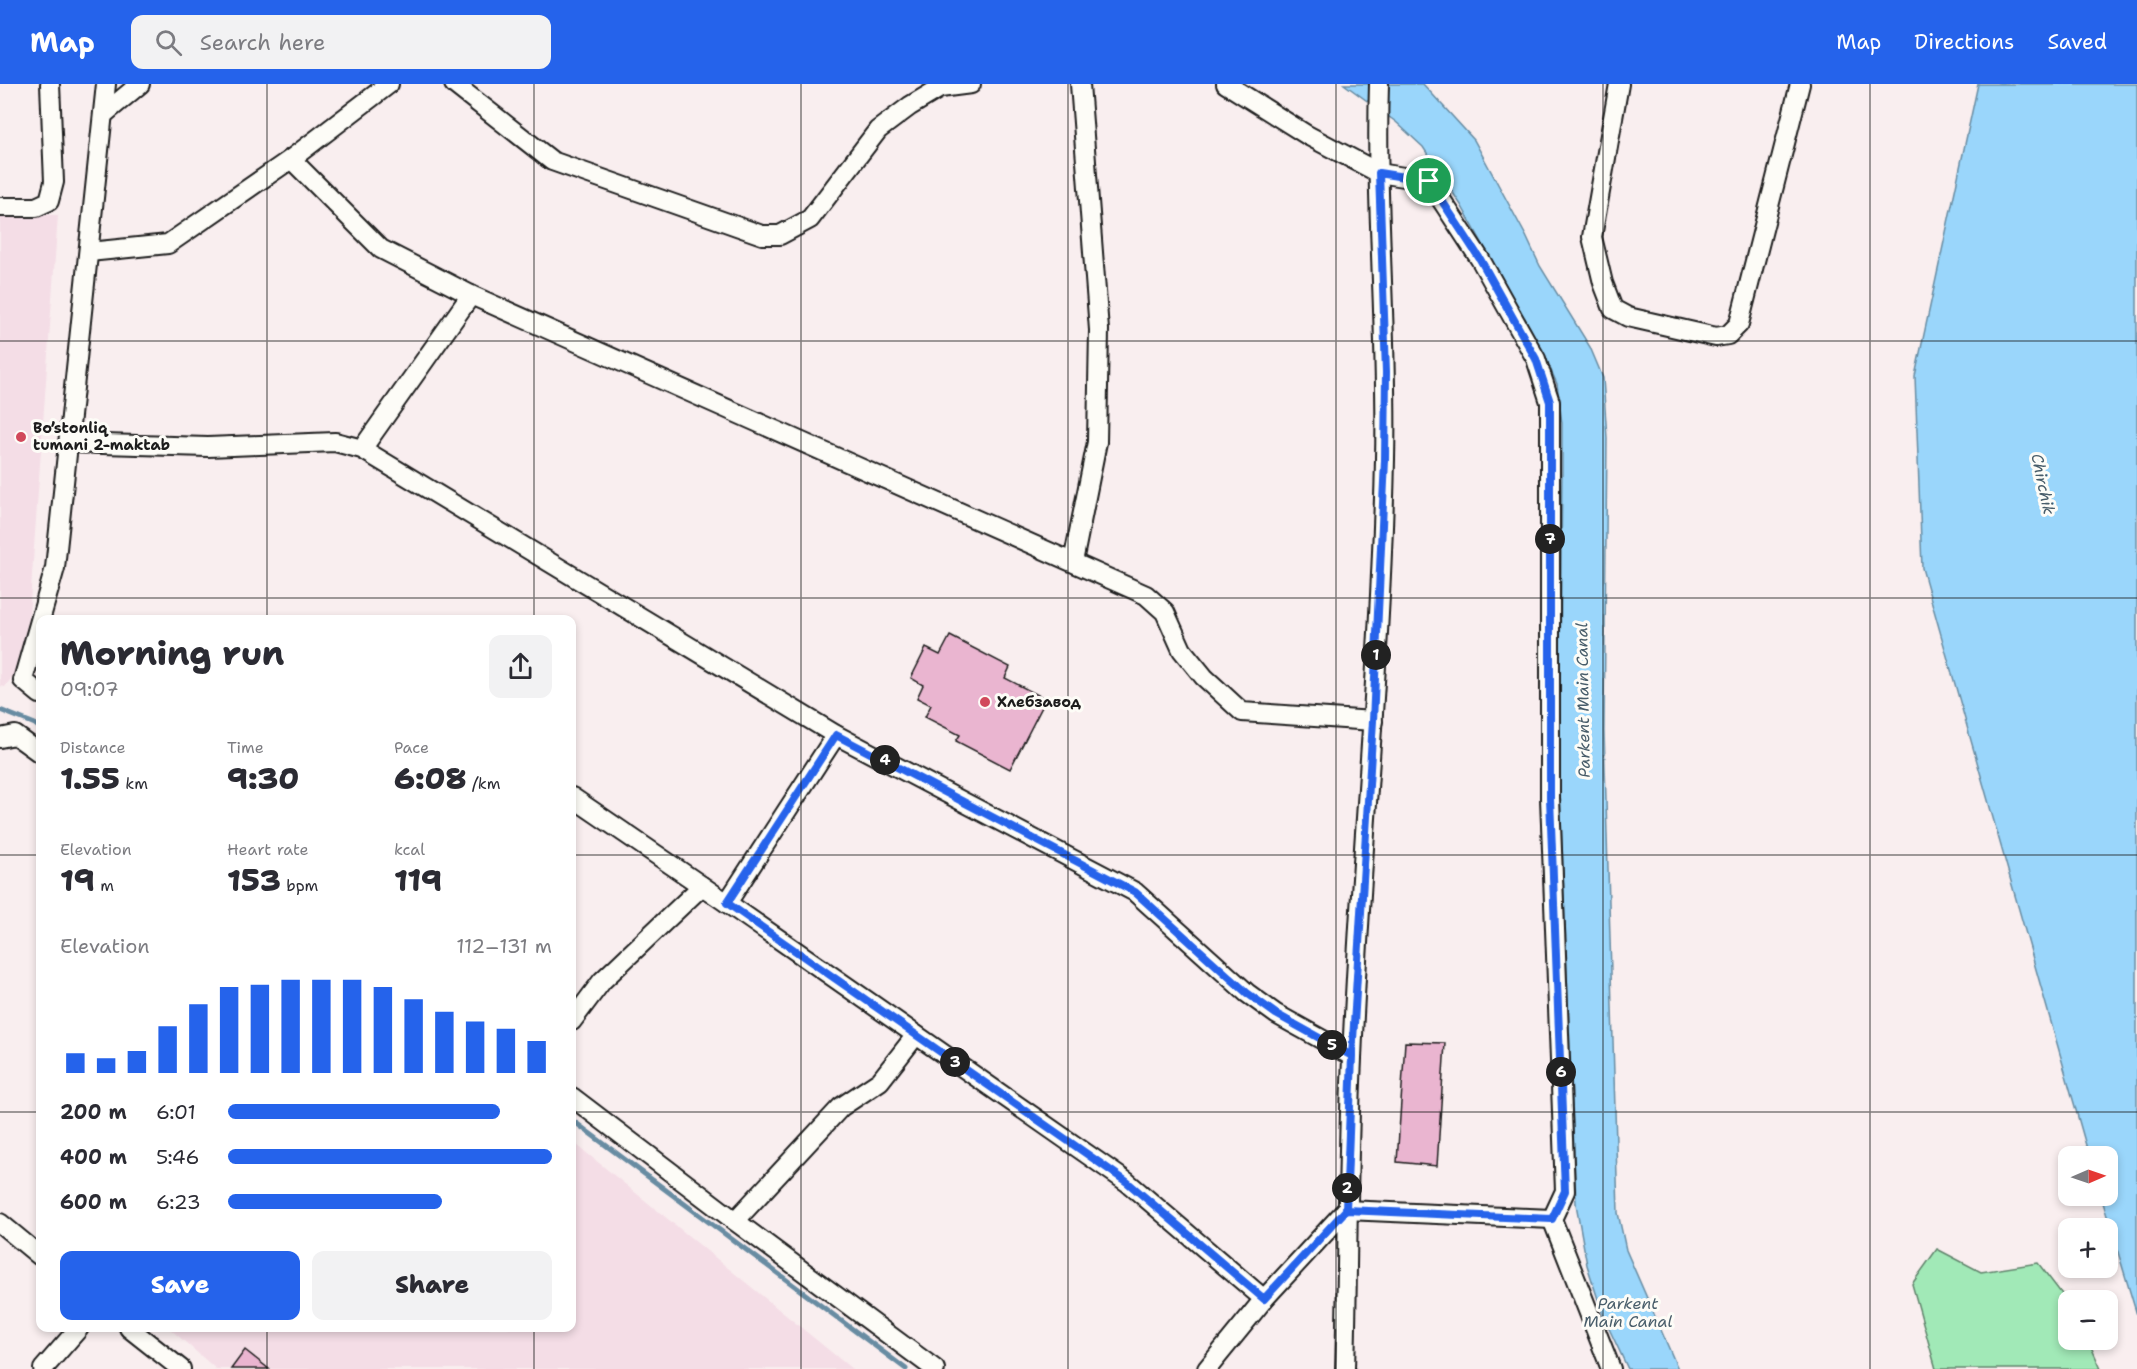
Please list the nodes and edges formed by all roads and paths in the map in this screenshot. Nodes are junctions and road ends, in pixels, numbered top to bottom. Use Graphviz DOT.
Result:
graph roads {
  1 [pos="51,84"];
  2 [pos="106,84"];
  3 [pos="141,84"];
  4 [pos="389,84"];
  5 [pos="454,84"];
  6 [pos="971,84"];
  7 [pos="1080,84"];
  8 [pos="1226,84"];
  9 [pos="1379,84"];
  10 [pos="1619,84"];
  11 [pos="1800,84"];
  12 [pos="104,114"];
  13 [pos="291,159"];
  14 [pos="1379,173"];
  15 [pos="0,207"];
  16 [pos="89,252"];
  17 [pos="471,295"];
  18 [pos="68,443"];
  19 [pos="362,449"];
  20 [pos="1072,562"];
  21 [pos="43,615"];
  22 [pos="36,641"];
  23 [pos="36,691"];
  24 [pos="1373,721"];
  25 [pos="836,735"];
  26 [pos="0,738"];
  27 [pos="36,750"];
  28 [pos="576,800"];
  29 [pos="702,886"];
  30 [pos="727,903"];
  31 [pos="576,1016"];
  32 [pos="916,1035"];
  33 [pos="1352,1056"];
  34 [pos="576,1100"];
  35 [pos="1346,1210"];
  36 [pos="1552,1219"];
  37 [pos="735,1221"];
  38 [pos="0,1223"];
  39 [pos="36,1248"];
  40 [pos="1264,1299"];
  41 [pos="75,1332"];
  42 [pos="134,1332"];
  43 [pos="43,1369"];
  44 [pos="181,1369"];
  45 [pos="934,1369"];
  46 [pos="1206,1369"];
  47 [pos="1345,1369"];
  48 [pos="1611,1369"];
  1 -- 15 [label="street"];
  2 -- 12 [label="street"];
  3 -- 12 [label="street"];
  4 -- 13 [label="street"];
  5 -- 6 [label="street"];
  7 -- 20 [label="street"];
  8 -- 14 [label="street"];
  9 -- 14 [label="street"];
  10 -- 11 [label="street"];
  12 -- 16 [label="street"];
  13 -- 16 [label="street"];
  13 -- 17 [label="street"];
  14 -- 24 [label="street"];
  14 -- 36 [label="street"];
  16 -- 18 [label="street"];
  17 -- 19 [label="street"];
  17 -- 20 [label="street"];
  18 -- 19 [label="street"];
  18 -- 21 [label="street"];
  19 -- 25 [label="street"];
  20 -- 24 [label="street"];
  22 -- 23 [label="street"];
  24 -- 33 [label="street"];
  25 -- 30 [label="street"];
  25 -- 33 [label="street"];
  26 -- 27 [label="street"];
  28 -- 29 [label="street"];
  29 -- 30 [label="street"];
  29 -- 31 [label="street"];
  30 -- 32 [label="street"];
  32 -- 37 [label="street"];
  32 -- 40 [label="street"];
  33 -- 35 [label="street"];
  34 -- 37 [label="street"];
  35 -- 36 [label="street"];
  35 -- 40 [label="street"];
  35 -- 47 [label="street"];
  36 -- 48 [label="street"];
  37 -- 45 [label="street"];
  38 -- 39 [label="street"];
  40 -- 46 [label="street"];
  41 -- 43 [label="street"];
  42 -- 44 [label="street"];
}
